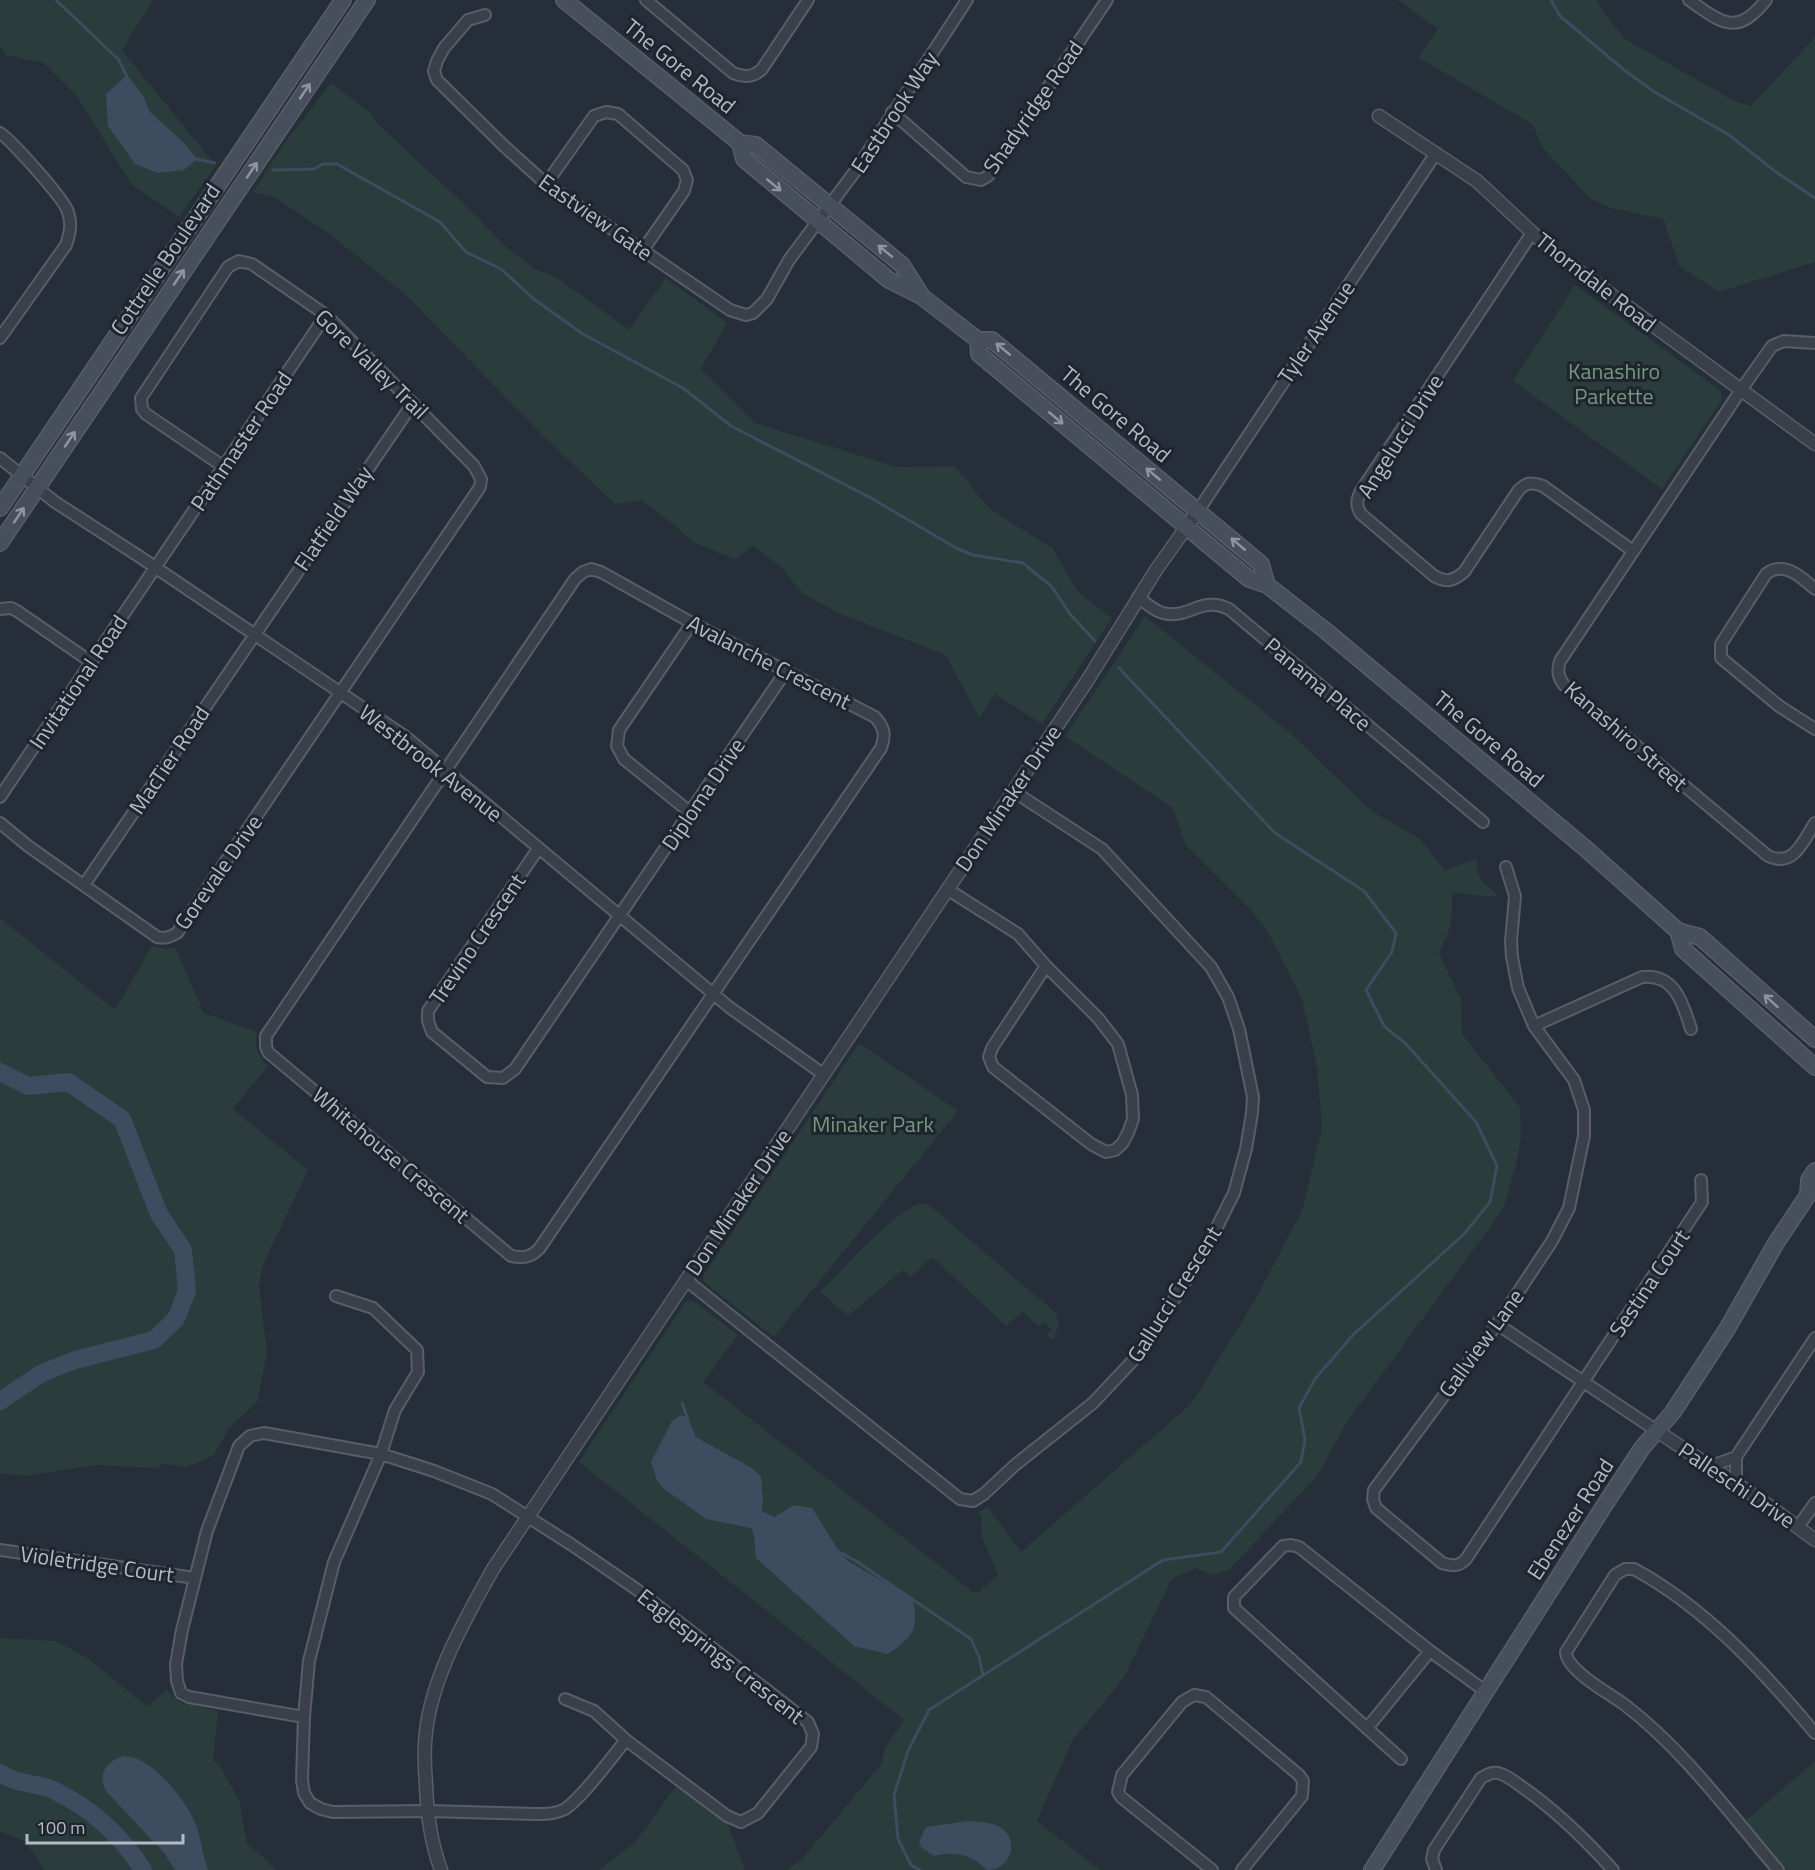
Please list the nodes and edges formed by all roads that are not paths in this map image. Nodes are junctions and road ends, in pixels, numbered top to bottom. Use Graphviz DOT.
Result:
graph roads {
  1 [pos="343,0"];
  2 [pos="367,0"];
  3 [pos="564,0"];
  4 [pos="646,0"];
  5 [pos="808,0"];
  6 [pos="967,0"];
  7 [pos="1107,0"];
  8 [pos="1689,0"];
  9 [pos="1766,0"];
  10 [pos="485,15"];
  11 [pos="892,112"];
  12 [pos="1379,116"];
  13 [pos="0,133"];
  14 [pos="740,143"];
  15 [pos="1436,153"];
  16 [pos="546,184"];
  17 [pos="830,206"];
  18 [pos="818,221"];
  19 [pos="1532,233"];
  20 [pos="643,250"];
  21 [pos="921,296"];
  22 [pos="326,315"];
  23 [pos="0,338"];
  24 [pos="978,340"];
  25 [pos="1815,343"];
  26 [pos="1741,390"];
  27 [pos="413,403"];
  28 [pos="1815,444"];
  29 [pos="0,458"];
  30 [pos="224,467"];
  31 [pos="22,475"];
  32 [pos="38,488"];
  33 [pos="0,508"];
  34 [pos="1198,511"];
  35 [pos="1186,527"];
  36 [pos="0,543"];
  37 [pos="1633,551"];
  38 [pos="156,568"];
  39 [pos="1267,585"];
  40 [pos="1815,589"];
  41 [pos="1138,597"];
  42 [pos="0,609"];
  43 [pos="692,623"];
  44 [pos="255,634"];
  45 [pos="92,662"];
  46 [pos="786,671"];
  47 [pos="341,694"];
  48 [pos="1815,729"];
  49 [pos="445,770"];
  50 [pos="1013,791"];
  51 [pos="0,797"];
  52 [pos="691,813"];
  53 [pos="1483,822"];
  54 [pos="0,823"];
  55 [pos="1815,823"];
  56 [pos="538,849"];
  57 [pos="1506,867"];
  58 [pos="84,885"];
  59 [pos="947,889"];
  60 [pos="619,916"];
  61 [pos="1678,932"];
  62 [pos="1046,966"];
  63 [pos="714,994"];
  64 [pos="1534,1026"];
  65 [pos="1691,1029"];
  66 [pos="1815,1039"];
  67 [pos="1815,1066"];
  68 [pos="823,1074"];
  69 [pos="1815,1171"];
  70 [pos="1701,1180"];
  71 [pos="1811,1194"];
  72 [pos="686,1280"];
  73 [pos="336,1296"];
  74 [pos="1497,1324"];
  75 [pos="1815,1338"];
  76 [pos="1583,1382"];
  77 [pos="1657,1431"];
  78 [pos="381,1454"];
  79 [pos="1736,1457"];
  80 [pos="1711,1466"];
  81 [pos="1736,1483"];
  82 [pos="1815,1503"];
  83 [pos="528,1516"];
  84 [pos="1798,1527"];
  85 [pos="1815,1540"];
  86 [pos="0,1550"];
  87 [pos="195,1578"];
  88 [pos="1430,1651"];
  89 [pos="1485,1691"];
  90 [pos="565,1699"];
  91 [pos="304,1717"];
  92 [pos="1368,1727"];
  93 [pos="1815,1733"];
  94 [pos="626,1740"];
  95 [pos="1401,1759"];
  96 [pos="427,1811"];
  97 [pos="441,1870"];
  98 [pos="1212,1870"];
  99 [pos="1242,1870"];
  100 [pos="1372,1870"];
  101 [pos="1436,1870"];
  102 [pos="1613,1870"];
  103 [pos="1778,1870"];
  1 -- 31 [label="main road, Cottrelle Boulevard"];
  32 -- 2 [label="main road, Cottrelle Boulevard, one-way"];
  3 -- 14 [label="main road, The Gore Road"];
  4 -- 5 [label="street"];
  6 -- 11 [label="street, Eastbrook Way"];
  7 -- 11 [label="street, Shadyridge Road"];
  8 -- 9 [label="street"];
  10 -- 16 [label="street, Eastview Gate"];
  11 -- 17 [label="street, Eastbrook Way"];
  12 -- 15 [label="street, Thorndale Road"];
  13 -- 23 [label="street"];
  14 -- 17 [label="main road, The Gore Road"];
  14 -- 18 [label="main road, The Gore Road, one-way"];
  15 -- 19 [label="street, Thorndale Road"];
  15 -- 34 [label="street, Tyler Avenue"];
  16 -- 20 [label="street, Eastview Gate"];
  16 -- 20 [label="street"];
  17 -- 18 [label="street, Eastbrook Way"];
  21 -- 17 [label="main road, The Gore Road, one-way"];
  18 -- 20 [label="street, Eastview Gate"];
  18 -- 21 [label="main road, The Gore Road"];
  19 -- 26 [label="street, Thorndale Road"];
  19 -- 37 [label="street, Angelucci Drive"];
  21 -- 24 [label="main road, The Gore Road"];
  22 -- 27 [label="street, Gore Valley Trail"];
  22 -- 30 [label="street, Pathmaster Road"];
  22 -- 30 [label="street, Gore Valley Trail"];
  34 -- 24 [label="main road, The Gore Road, one-way"];
  24 -- 35 [label="main road, The Gore Road, one-way"];
  25 -- 26 [label="street, Kanashiro Street"];
  26 -- 28 [label="street, Thorndale Road"];
  26 -- 37 [label="street, Kanashiro Street"];
  27 -- 44 [label="street, Flatfield Way"];
  27 -- 47 [label="street, Gore Valley Trail"];
  29 -- 31 [label="street, Westbrook Avenue"];
  30 -- 38 [label="street, Pathmaster Road"];
  31 -- 32 [label="street, Westbrook Avenue"];
  31 -- 33 [label="main road, Cottrelle Boulevard"];
  36 -- 32 [label="main road, Cottrelle Boulevard, one-way"];
  32 -- 38 [label="street, Westbrook Avenue"];
  34 -- 35 [label="street, Don Minaker Drive"];
  39 -- 34 [label="main road, The Gore Road, one-way"];
  35 -- 39 [label="main road, The Gore Road"];
  35 -- 41 [label="street, Don Minaker Drive"];
  37 -- 55 [label="street, Kanashiro Street"];
  38 -- 44 [label="street, Westbrook Avenue"];
  38 -- 45 [label="street, Invitational Road"];
  39 -- 61 [label="main road, The Gore Road"];
  40 -- 48 [label="street"];
  41 -- 50 [label="street, Don Minaker Drive"];
  41 -- 53 [label="street, Panama Place"];
  42 -- 45 [label="street"];
  43 -- 46 [label="street, Avalanche Crescent"];
  43 -- 49 [label="street, Avalanche Crescent"];
  43 -- 52 [label="street"];
  44 -- 47 [label="street, Westbrook Avenue"];
  44 -- 58 [label="street, MacTier Road"];
  45 -- 51 [label="street, Invitational Road"];
  46 -- 52 [label="street, Diploma Drive"];
  46 -- 63 [label="street, Avalanche Crescent"];
  47 -- 49 [label="street, Westbrook Avenue"];
  47 -- 58 [label="street, Gorevale Drive"];
  49 -- 56 [label="street, Westbrook Avenue"];
  49 -- 63 [label="street, Whitehouse Crescent"];
  50 -- 59 [label="street, Don Minaker Drive"];
  50 -- 72 [label="street, Gallucci Crescent"];
  52 -- 60 [label="street, Diploma Drive"];
  54 -- 58 [label="street, Gorevale Drive"];
  56 -- 60 [label="street, Westbrook Avenue"];
  56 -- 60 [label="street, Trevino Crescent"];
  57 -- 64 [label="street, Gallview Lane"];
  59 -- 62 [label="street"];
  59 -- 68 [label="street, Don Minaker Drive"];
  60 -- 63 [label="street, Westbrook Avenue"];
  66 -- 61 [label="main road, The Gore Road, one-way"];
  61 -- 67 [label="main road, The Gore Road"];
  62 -- 62 [label="street"];
  63 -- 68 [label="street, Westbrook Avenue"];
  64 -- 65 [label="street"];
  64 -- 74 [label="street, Gallview Lane"];
  68 -- 72 [label="street, Don Minaker Drive"];
  69 -- 71 [label="main road, Ebenezer Road"];
  70 -- 76 [label="street, Sestina Court"];
  71 -- 77 [label="main road, Ebenezer Road"];
  72 -- 83 [label="street, Don Minaker Drive"];
  73 -- 78 [label="street"];
  74 -- 76 [label="street"];
  74 -- 76 [label="street, Gallview Lane"];
  75 -- 79 [label="street"];
  76 -- 77 [label="street"];
  77 -- 80 [label="street, Palleschi Drive"];
  77 -- 89 [label="main road, Ebenezer Road"];
  78 -- 83 [label="street"];
  78 -- 87 [label="street"];
  78 -- 91 [label="street"];
  79 -- 80 [label="street"];
  79 -- 81 [label="street"];
  80 -- 81 [label="street, Palleschi Drive"];
  81 -- 84 [label="street, Palleschi Drive"];
  82 -- 84 [label="street"];
  83 -- 94 [label="street, Eaglesprings Crescent"];
  83 -- 96 [label="street, Don Minaker Drive"];
  84 -- 85 [label="street, Palleschi Drive"];
  86 -- 87 [label="street, Violetridge Court"];
  87 -- 91 [label="street"];
  88 -- 89 [label="street"];
  88 -- 92 [label="street"];
  88 -- 92 [label="street"];
  89 -- 100 [label="main road, Ebenezer Road"];
  90 -- 94 [label="street, Eaglesprings Crescent"];
  91 -- 96 [label="street"];
  92 -- 95 [label="street"];
  93 -- 103 [label="street"];
  94 -- 96 [label="street"];
  96 -- 97 [label="street, Don Minaker Drive"];
  98 -- 99 [label="street"];
  101 -- 102 [label="street"];
}
